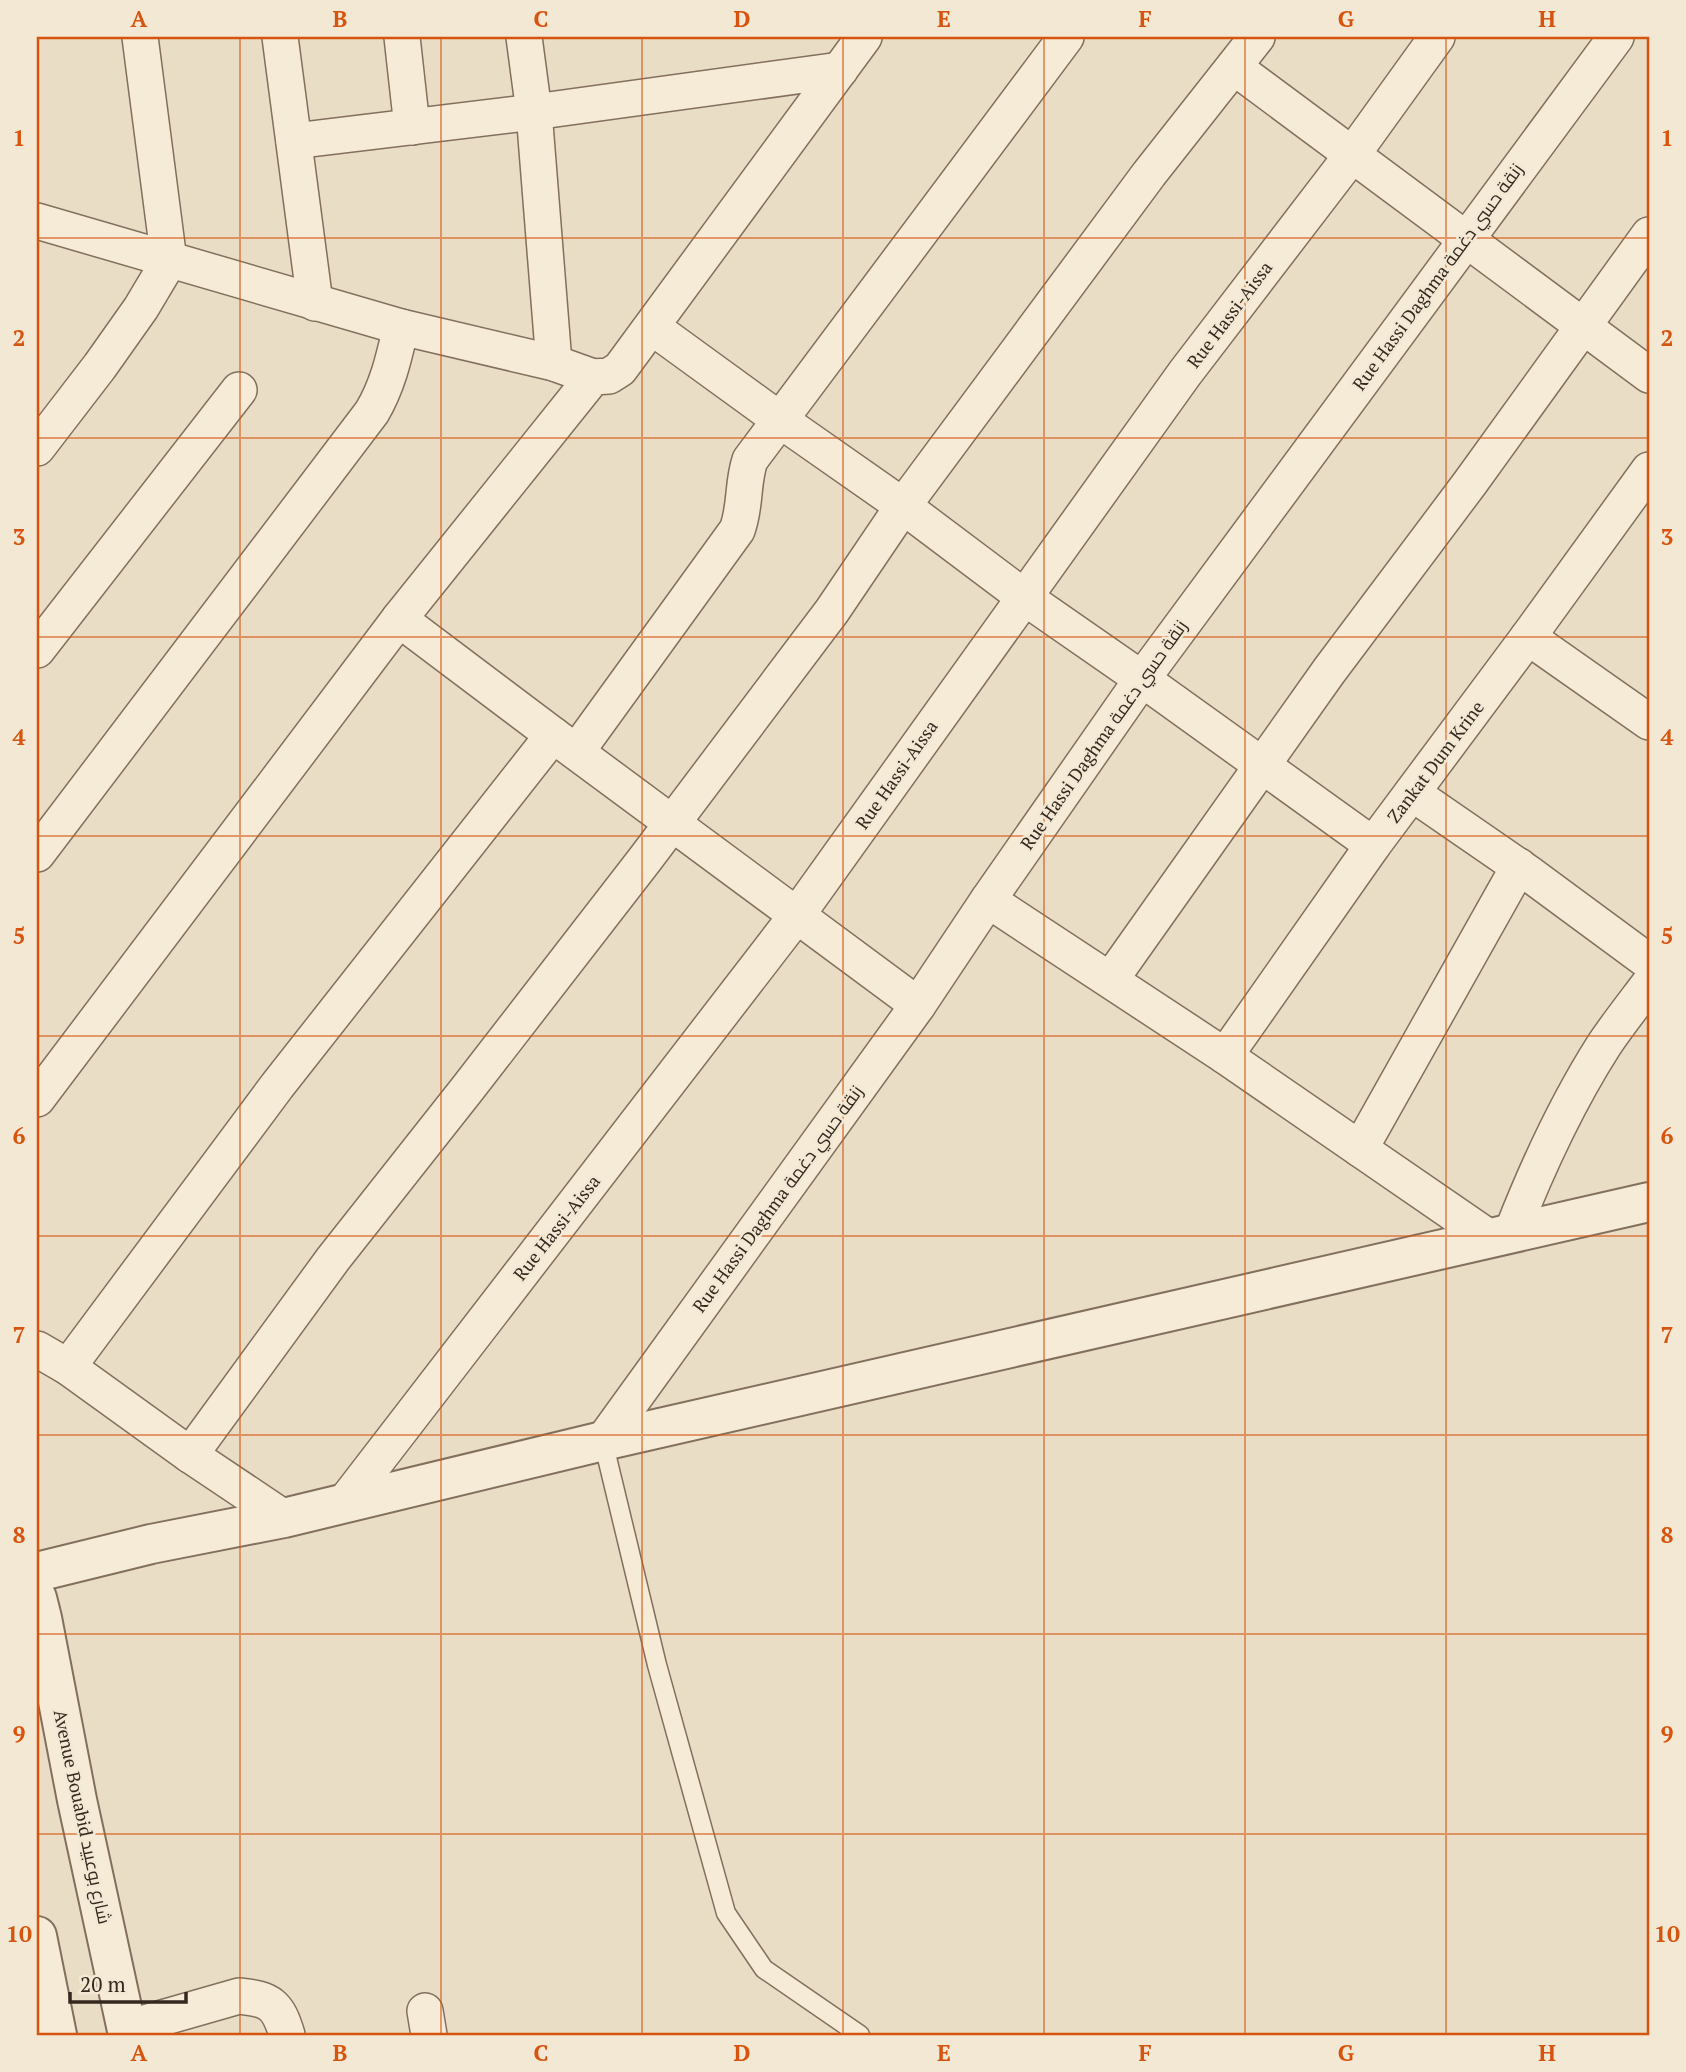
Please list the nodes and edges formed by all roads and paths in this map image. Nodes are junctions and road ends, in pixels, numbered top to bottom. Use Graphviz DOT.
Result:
graph roads {
  1 [pos="140,37"];
  2 [pos="280,37"];
  3 [pos="402,37"];
  4 [pos="524,37"];
  5 [pos="864,37"];
  6 [pos="1066,37"];
  7 [pos="1256,37"];
  8 [pos="1437,37"];
  9 [pos="1616,37"];
  10 [pos="1234,67"];
  11 [pos="840,70"];
  12 [pos="534,112"];
  13 [pos="412,127"];
  14 [pos="294,141"];
  15 [pos="1352,155"];
  16 [pos="37,221"];
  17 [pos="1649,235"];
  18 [pos="1466,239"];
  19 [pos="169,261"];
  20 [pos="315,303"];
  21 [pos="1583,326"];
  22 [pos="401,327"];
  23 [pos="652,327"];
  24 [pos="554,363"];
  25 [pos="1649,375"];
  26 [pos="593,377"];
  27 [pos="239,390"];
  28 [pos="780,421"];
  29 [pos="37,447"];
  30 [pos="1649,470"];
  31 [pos="903,506"];
  32 [pos="1024,597"];
  33 [pos="399,619"];
  34 [pos="1528,637"];
  35 [pos="37,650"];
  36 [pos="1142,679"];
  37 [pos="1649,722"];
  38 [pos="565,743"];
  39 [pos="1261,766"];
  40 [pos="1412,793"];
  41 [pos="673,822"];
  42 [pos="1373,845"];
  43 [pos="37,854"];
  44 [pos="1519,866"];
  45 [pos="988,900"];
  46 [pos="797,915"];
  47 [pos="1649,962"];
  48 [pos="1111,979"];
  49 [pos="1649,984"];
  50 [pos="918,1005"];
  51 [pos="1225,1056"];
  52 [pos="37,1099"];
  53 [pos="1360,1149"];
  54 [pos="1649,1202"];
  55 [pos="1500,1235"];
  56 [pos="37,1349"];
  57 [pos="68,1367"];
  58 [pos="603,1441"];
  59 [pos="190,1455"];
  60 [pos="345,1503"];
  61 [pos="284,1518"];
  62 [pos="37,1572"];
  63 [pos="37,1598"];
  64 [pos="37,1936"];
  65 [pos="128,2032"];
  66 [pos="57,2035"];
  67 [pos="287,2035"];
  68 [pos="860,2035"];
  1 -- 19 [label="street"];
  2 -- 14 [label="street"];
  3 -- 13 [label="street"];
  4 -- 12 [label="street"];
  5 -- 11 [label="street"];
  6 -- 28 [label="street"];
  7 -- 10 [label="street"];
  8 -- 15 [label="street, Rue Hassi-Aissa"];
  9 -- 18 [label="street, Rue Hassi Daghma زنقة حسي دغمة"];
  10 -- 15 [label="street"];
  10 -- 31 [label="street"];
  11 -- 12 [label="street"];
  11 -- 23 [label="street"];
  12 -- 13 [label="street"];
  12 -- 24 [label="street"];
  13 -- 14 [label="street"];
  14 -- 20 [label="street"];
  15 -- 18 [label="street"];
  15 -- 32 [label="street, Rue Hassi-Aissa"];
  16 -- 19 [label="street"];
  17 -- 21 [label="street"];
  18 -- 21 [label="street"];
  18 -- 36 [label="street, Rue Hassi Daghma زنقة حسي دغمة"];
  19 -- 20 [label="street"];
  19 -- 29 [label="street"];
  20 -- 22 [label="street"];
  21 -- 25 [label="street"];
  21 -- 39 [label="street"];
  22 -- 24 [label="street"];
  22 -- 43 [label="street"];
  23 -- 26 [label="street"];
  23 -- 28 [label="street"];
  24 -- 26 [label="street"];
  26 -- 33 [label="street"];
  27 -- 35 [label="street"];
  28 -- 31 [label="street"];
  28 -- 38 [label="street"];
  30 -- 34 [label="street, Zankat Dum Krine"];
  31 -- 32 [label="street"];
  31 -- 41 [label="street"];
  32 -- 36 [label="street"];
  32 -- 46 [label="street, Rue Hassi-Aissa"];
  33 -- 38 [label="street"];
  33 -- 52 [label="street"];
  34 -- 37 [label="street"];
  34 -- 40 [label="street, Zankat Dum Krine"];
  36 -- 39 [label="street"];
  36 -- 45 [label="street, Rue Hassi Daghma زنقة حسي دغمة"];
  38 -- 41 [label="street"];
  38 -- 57 [label="street"];
  39 -- 42 [label="street"];
  39 -- 48 [label="street"];
  40 -- 42 [label="street, Zankat Dum Krine"];
  40 -- 44 [label="street"];
  41 -- 46 [label="street"];
  41 -- 59 [label="street"];
  42 -- 51 [label="street, Zankat Dum Krine"];
  44 -- 47 [label="street"];
  44 -- 53 [label="street"];
  45 -- 48 [label="street"];
  45 -- 50 [label="street, Rue Hassi Daghma زنقة حسي دغمة"];
  46 -- 50 [label="street"];
  46 -- 60 [label="street, Rue Hassi-Aissa"];
  48 -- 51 [label="street"];
  49 -- 55 [label="street"];
  50 -- 58 [label="street, Rue Hassi Daghma زنقة حسي دغمة"];
  51 -- 53 [label="street"];
  53 -- 55 [label="street"];
  54 -- 55 [label="street"];
  55 -- 58 [label="street"];
  56 -- 57 [label="street"];
  57 -- 59 [label="street"];
  58 -- 60 [label="street"];
  58 -- 68 [label="lane"];
  59 -- 61 [label="street"];
  60 -- 61 [label="street"];
  61 -- 62 [label="street"];
  63 -- 65 [label="street, Avenue Bouabid شارع بوعبيد"];
  64 -- 66 [label="street"];
  65 -- 67 [label="street"];
}
